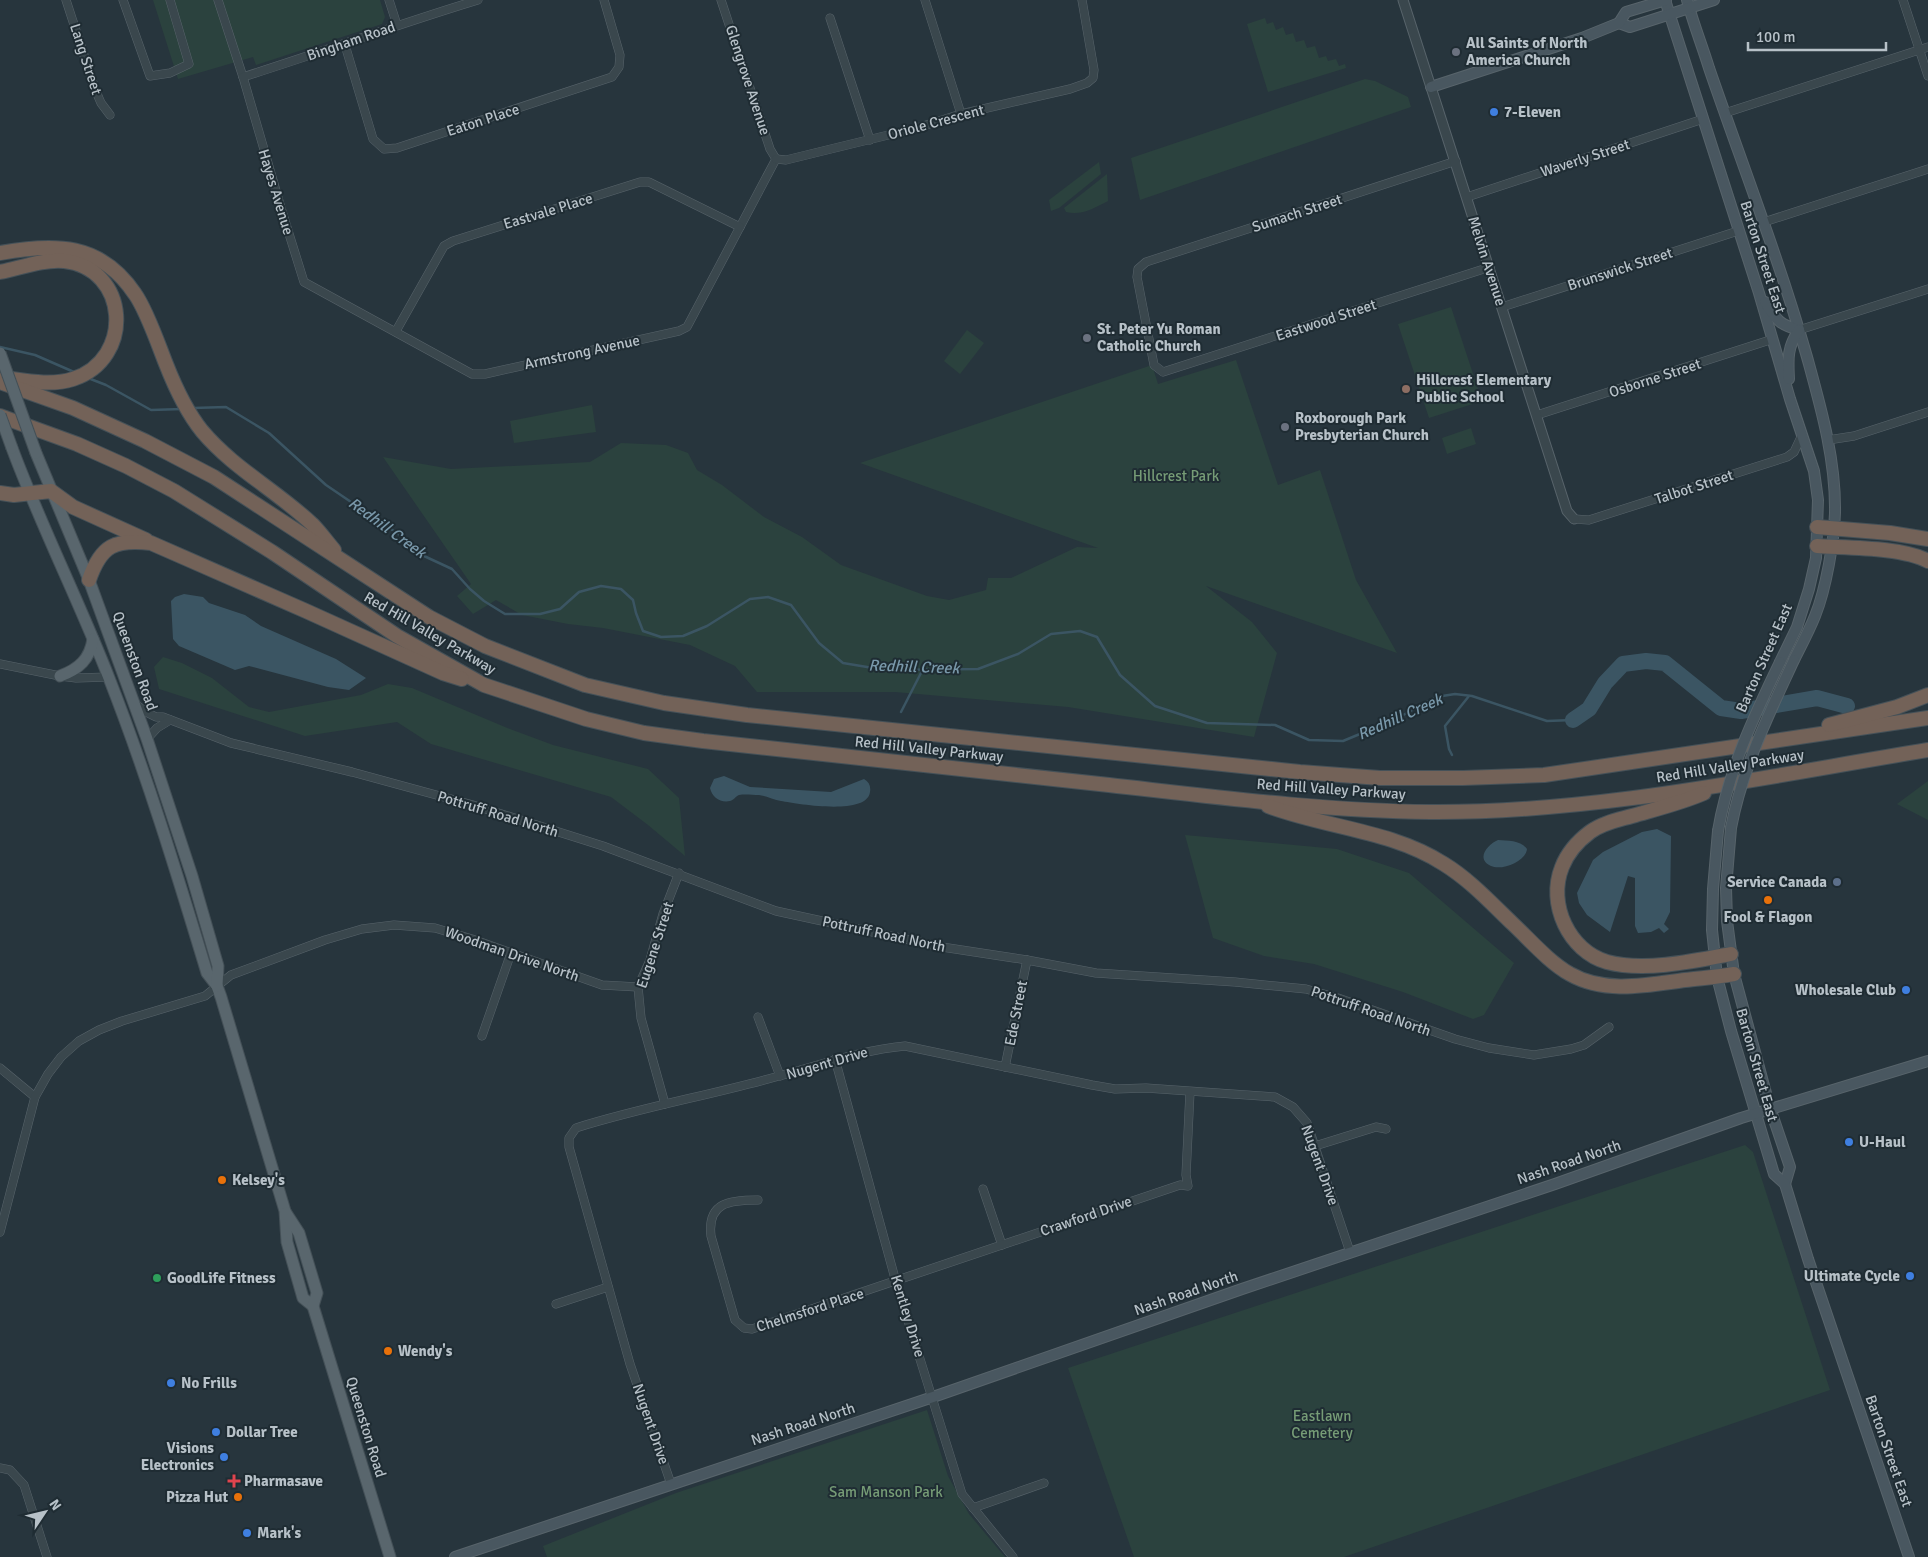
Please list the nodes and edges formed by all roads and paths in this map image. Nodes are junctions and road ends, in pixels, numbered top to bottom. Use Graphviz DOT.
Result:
graph roads {
  1 [pos="66,0"];
  2 [pos="123,0"];
  3 [pos="170,0"];
  4 [pos="218,0"];
  5 [pos="389,0"];
  6 [pos="478,0"];
  7 [pos="604,0"];
  8 [pos="721,0"];
  9 [pos="925,0"];
  10 [pos="1082,0"];
  11 [pos="1403,0"];
  12 [pos="1666,0"];
  13 [pos="1714,0"];
  14 [pos="1903,0"];
  15 [pos="1688,4"];
  16 [pos="1670,14"];
  17 [pos="830,18"];
  18 [pos="1619,23"];
  19 [pos="397,25"];
  20 [pos="345,45"];
  21 [pos="1928,47"];
  22 [pos="1920,50"];
  23 [pos="243,76"];
  24 [pos="1928,76"];
  25 [pos="1431,87"];
  26 [pos="1725,113"];
  27 [pos="961,114"];
  28 [pos="110,115"];
  29 [pos="1703,119"];
  30 [pos="870,140"];
  31 [pos="776,159"];
  32 [pos="1456,161"];
  33 [pos="1928,169"];
  34 [pos="1467,197"];
  35 [pos="1764,222"];
  36 [pos="740,227"];
  37 [pos="1738,231"];
  38 [pos="0,254"];
  39 [pos="1490,267"];
  40 [pos="0,272"];
  41 [pos="309,286"];
  42 [pos="1928,289"];
  43 [pos="1759,293"];
  44 [pos="1502,307"];
  45 [pos="1799,330"];
  46 [pos="396,331"];
  47 [pos="1773,340"];
  48 [pos="0,353"];
  49 [pos="1163,372"];
  50 [pos="0,378"];
  51 [pos="0,382"];
  52 [pos="1790,399"];
  53 [pos="1928,412"];
  54 [pos="1537,415"];
  55 [pos="0,416"];
  56 [pos="1803,434"];
  57 [pos="1828,440"];
  58 [pos="52,491"];
  59 [pos="0,493"];
  60 [pos="29,494"];
  61 [pos="1574,519"];
  62 [pos="1817,528"];
  63 [pos="1833,528"];
  64 [pos="1928,539"];
  65 [pos="151,543"];
  66 [pos="1817,546"];
  67 [pos="1832,548"];
  68 [pos="1928,561"];
  69 [pos="346,564"];
  70 [pos="89,580"];
  71 [pos="93,639"];
  72 [pos="0,664"];
  73 [pos="60,676"];
  74 [pos="109,677"];
  75 [pos="484,685"];
  76 [pos="1928,695"];
  77 [pos="135,704"];
  78 [pos="1928,718"];
  79 [pos="170,720"];
  80 [pos="1805,736"];
  81 [pos="147,739"];
  82 [pos="1928,750"];
  83 [pos="1720,785"];
  84 [pos="1254,801"];
  85 [pos="679,873"];
  86 [pos="511,953"];
  87 [pos="1731,954"];
  88 [pos="1715,957"];
  89 [pos="1027,960"];
  90 [pos="1734,974"];
  91 [pos="1717,977"];
  92 [pos="217,986"];
  93 [pos="638,987"];
  94 [pos="758,1017"];
  95 [pos="1609,1026"];
  96 [pos="482,1036"];
  97 [pos="835,1059"];
  98 [pos="1928,1062"];
  99 [pos="1006,1067"];
  100 [pos="0,1068"];
  101 [pos="780,1076"];
  102 [pos="1190,1092"];
  103 [pos="35,1097"];
  104 [pos="666,1104"];
  105 [pos="1770,1108"];
  106 [pos="1755,1113"];
  107 [pos="1386,1129"];
  108 [pos="1316,1146"];
  109 [pos="1785,1184"];
  110 [pos="982,1189"];
  111 [pos="758,1200"];
  112 [pos="0,1232"];
  113 [pos="1002,1244"];
  114 [pos="1350,1252"];
  115 [pos="896,1282"];
  116 [pos="608,1287"];
  117 [pos="556,1304"];
  118 [pos="933,1397"];
  119 [pos="0,1468"];
  120 [pos="1044,1483"];
  121 [pos="671,1484"];
  122 [pos="973,1508"];
  123 [pos="47,1557"];
  124 [pos="390,1557"];
  125 [pos="455,1557"];
  126 [pos="1013,1557"];
  127 [pos="1909,1557"];
  1 -- 28 [label="street, Lang Street"];
  2 -- 3 [label="street"];
  4 -- 23 [label="street"];
  5 -- 19 [label="street"];
  6 -- 19 [label="street, Bingham Road"];
  7 -- 20 [label="street, Eaton Place"];
  8 -- 31 [label="street, Glengrove Avenue"];
  9 -- 27 [label="street"];
  10 -- 27 [label="street, Oriole Crescent"];
  11 -- 25 [label="street, Melvin Avenue"];
  12 -- 16 [label="main road, Barton Street East"];
  12 -- 18 [label="main road"];
  13 -- 15 [label="main road"];
  14 -- 22 [label="street"];
  15 -- 16 [label="main road"];
  15 -- 26 [label="main road, Barton Street East"];
  16 -- 18 [label="main road"];
  16 -- 29 [label="main road, Barton Street East"];
  17 -- 30 [label="street"];
  18 -- 25 [label="main road"];
  19 -- 20 [label="street, Bingham Road"];
  20 -- 23 [label="street, Bingham Road"];
  21 -- 22 [label="street"];
  22 -- 24 [label="street"];
  22 -- 26 [label="street"];
  23 -- 41 [label="street, Hayes Avenue"];
  25 -- 32 [label="street, Melvin Avenue"];
  26 -- 35 [label="main road, Barton Street East"];
  27 -- 30 [label="street, Oriole Crescent"];
  29 -- 34 [label="street, Waverly Street"];
  29 -- 37 [label="main road, Barton Street East"];
  30 -- 31 [label="street, Oriole Crescent"];
  31 -- 36 [label="street, Armstrong Avenue"];
  32 -- 34 [label="street, Melvin Avenue"];
  32 -- 49 [label="street, Sumach Street"];
  33 -- 35 [label="street"];
  34 -- 39 [label="street, Melvin Avenue"];
  35 -- 45 [label="main road, Barton Street East"];
  36 -- 46 [label="street, Eastvale Place"];
  36 -- 46 [label="street, Armstrong Avenue"];
  37 -- 43 [label="main road, Barton Street East"];
  37 -- 44 [label="street, Brunswick Street"];
  38 -- 69 [label="highway"];
  39 -- 44 [label="street, Melvin Avenue"];
  39 -- 49 [label="street, Eastwood Street"];
  40 -- 50 [label="highway"];
  41 -- 46 [label="street, Armstrong Avenue"];
  42 -- 45 [label="street"];
  43 -- 45 [label="main road"];
  43 -- 47 [label="main road, Barton Street East"];
  44 -- 54 [label="street, Melvin Avenue"];
  45 -- 52 [label="main road"];
  45 -- 57 [label="main road, Barton Street East"];
  47 -- 52 [label="main road, Barton Street East"];
  47 -- 54 [label="street, Osborne Street"];
  48 -- 58 [label="main road, Queenston Road, bridge"];
  51 -- 69 [label="highway, Red Hill Valley Parkway"];
  52 -- 56 [label="main road, Barton Street East"];
  53 -- 57 [label="street"];
  54 -- 61 [label="street, Melvin Avenue"];
  55 -- 60 [label="main road, Queenston Road, bridge"];
  55 -- 75 [label="highway, Red Hill Valley Parkway"];
  56 -- 61 [label="street, Talbot Street"];
  56 -- 62 [label="main road, Barton Street East"];
  57 -- 63 [label="main road, Barton Street East"];
  58 -- 60 [label="highway"];
  58 -- 65 [label="highway"];
  58 -- 70 [label="main road, Queenston Road"];
  59 -- 60 [label="highway"];
  60 -- 71 [label="main road, Queenston Road"];
  62 -- 63 [label="highway"];
  62 -- 66 [label="main road, Barton Street East"];
  63 -- 64 [label="highway"];
  63 -- 67 [label="main road, Barton Street East"];
  65 -- 70 [label="highway"];
  65 -- 75 [label="highway"];
  66 -- 67 [label="highway"];
  66 -- 88 [label="main road, Barton Street East, bridge"];
  67 -- 68 [label="highway"];
  67 -- 87 [label="main road, Barton Street East, bridge"];
  69 -- 80 [label="highway, Red Hill Valley Parkway"];
  70 -- 77 [label="main road, Queenston Road"];
  71 -- 73 [label="main road"];
  71 -- 74 [label="main road, Queenston Road"];
  72 -- 73 [label="street"];
  73 -- 74 [label="street"];
  74 -- 92 [label="main road, Queenston Road"];
  75 -- 84 [label="highway, Red Hill Valley Parkway"];
  76 -- 80 [label="highway"];
  77 -- 79 [label="street, Pottruff Road North"];
  77 -- 81 [label="main road, Queenston Road"];
  78 -- 80 [label="highway, Red Hill Valley Parkway"];
  79 -- 81 [label="street"];
  79 -- 85 [label="street, Pottruff Road North"];
  81 -- 92 [label="main road, Queenston Road"];
  82 -- 83 [label="highway, Red Hill Valley Parkway"];
  83 -- 84 [label="highway, Red Hill Valley Parkway"];
  83 -- 88 [label="highway"];
  84 -- 91 [label="highway"];
  85 -- 89 [label="street, Pottruff Road North"];
  85 -- 93 [label="street, Eugene Street"];
  86 -- 92 [label="street, Woodman Drive North"];
  86 -- 93 [label="street, Woodman Drive North"];
  86 -- 96 [label="street"];
  87 -- 88 [label="highway"];
  87 -- 90 [label="main road, Barton Street East"];
  88 -- 91 [label="main road, Barton Street East"];
  89 -- 95 [label="street, Pottruff Road North"];
  89 -- 99 [label="street, Ede Street"];
  90 -- 91 [label="highway"];
  90 -- 105 [label="main road, Barton Street East"];
  91 -- 106 [label="main road, Barton Street East"];
  92 -- 103 [label="street, Woodman Drive North"];
  92 -- 124 [label="main road, Queenston Road"];
  93 -- 104 [label="street, Eugene Street"];
  94 -- 101 [label="street"];
  97 -- 99 [label="street, Nugent Drive"];
  97 -- 101 [label="street, Nugent Drive"];
  97 -- 115 [label="street, Kentley Drive"];
  98 -- 105 [label="main road, Nash Road North"];
  99 -- 102 [label="street, Nugent Drive"];
  100 -- 103 [label="street"];
  101 -- 104 [label="street, Nugent Drive"];
  102 -- 108 [label="street, Nugent Drive"];
  102 -- 113 [label="street, Crawford Drive"];
  103 -- 112 [label="street, Woodman Drive North"];
  104 -- 116 [label="street, Nugent Drive"];
  105 -- 106 [label="main road, Nash Road North"];
  105 -- 109 [label="main road, Barton Street East"];
  106 -- 109 [label="main road, Barton Street East"];
  106 -- 114 [label="main road, Nash Road North"];
  107 -- 108 [label="street"];
  108 -- 114 [label="street, Nugent Drive"];
  109 -- 127 [label="main road, Barton Street East"];
  110 -- 113 [label="street"];
  111 -- 115 [label="street, Chelmsford Place"];
  113 -- 115 [label="street, Crawford Drive"];
  114 -- 118 [label="main road, Nash Road North"];
  115 -- 118 [label="street, Kentley Drive"];
  116 -- 117 [label="street"];
  116 -- 121 [label="street, Nugent Drive"];
  118 -- 121 [label="main road, Nash Road North"];
  118 -- 122 [label="street, Kentley Drive"];
  119 -- 123 [label="street"];
  120 -- 122 [label="street"];
  121 -- 125 [label="main road, Nash Road North"];
  122 -- 126 [label="street, Kentley Drive"];
}
